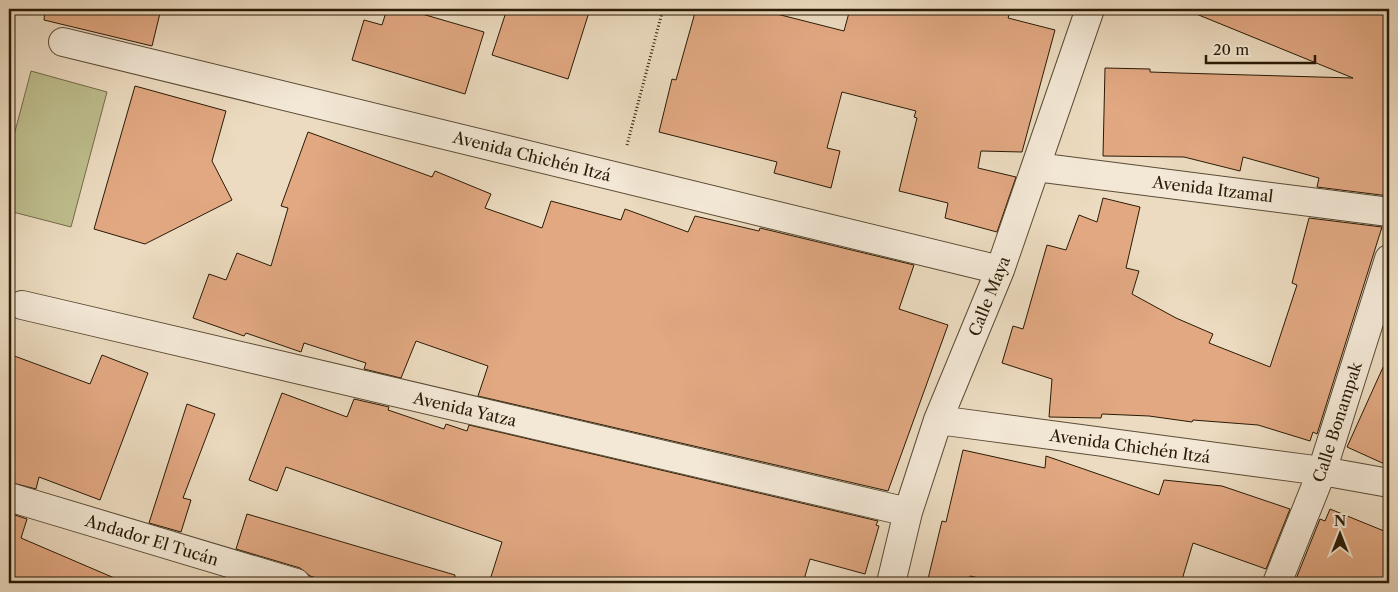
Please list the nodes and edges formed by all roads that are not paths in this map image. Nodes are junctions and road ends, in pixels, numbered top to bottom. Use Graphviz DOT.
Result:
graph roads {
  1 [pos="1090,9"];
  2 [pos="63,42"];
  3 [pos="1036,166"];
  4 [pos="1389,212"];
  5 [pos="1389,259"];
  6 [pos="1000,270"];
  7 [pos="22,305"];
  8 [pos="938,420"];
  9 [pos="1322,471"];
  10 [pos="1389,483"];
  11 [pos="9,497"];
  12 [pos="908,512"];
  13 [pos="296,583"];
  14 [pos="891,583"];
  15 [pos="1277,583"];
  1 -- 3 [label="street, Calle Maya"];
  2 -- 6 [label="street, Avenida Chichén Itzá"];
  3 -- 4 [label="street, Avenida Itzamal"];
  3 -- 6 [label="street, Calle Maya"];
  5 -- 9 [label="street, Calle Bonampak"];
  6 -- 8 [label="street, Calle Maya"];
  7 -- 12 [label="street, Avenida Yatza"];
  8 -- 9 [label="street, Avenida Chichén Itzá"];
  8 -- 12 [label="street, Calle Maya"];
  9 -- 10 [label="street, Avenida Chichén Itzá"];
  9 -- 15 [label="street, Calle Bonampak"];
  11 -- 13 [label="street, Andador El Tucán"];
  12 -- 14 [label="street, Calle Maya"];
}
